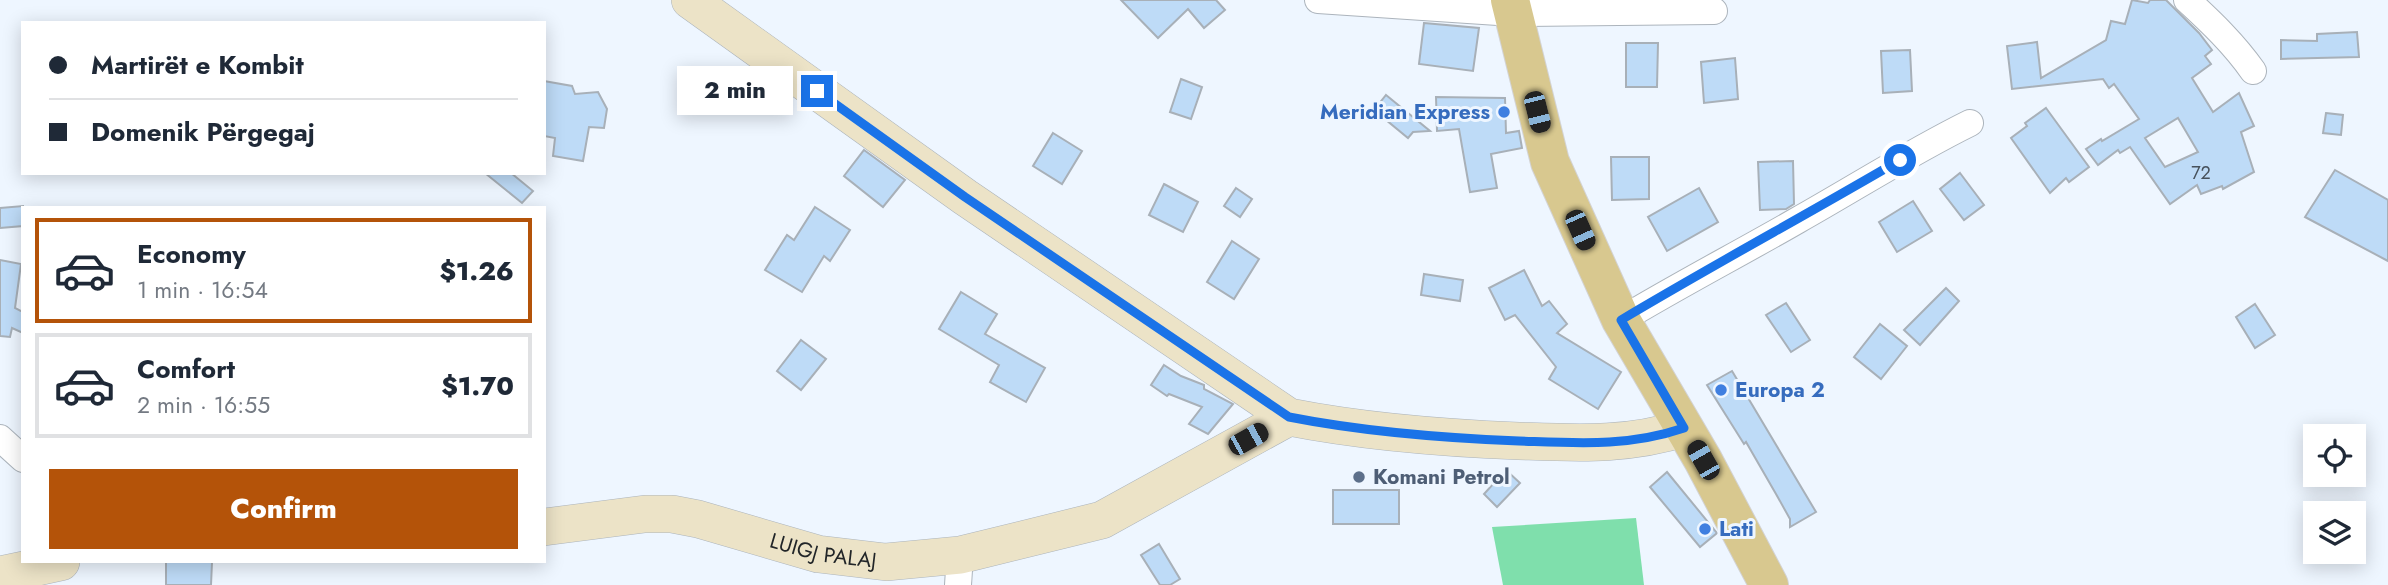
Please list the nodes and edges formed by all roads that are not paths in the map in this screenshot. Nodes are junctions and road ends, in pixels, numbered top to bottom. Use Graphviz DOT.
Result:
graph roads {
  1 [pos="691,0"];
  2 [pos="1318,0"];
  3 [pos="2187,0"];
  4 [pos="1511,6"];
  5 [pos="1714,11"];
  6 [pos="2253,71"];
  7 [pos="1970,123"];
  8 [pos="1621,320"];
  9 [pos="1289,417"];
  10 [pos="1684,428"];
  11 [pos="0,438"];
  12 [pos="21,457"];
  13 [pos="546,527"];
  14 [pos="56,563"];
  15 [pos="959,570"];
  16 [pos="0,575"];
  17 [pos="1769,585"];
  1 -- 9 [label="main road"];
  2 -- 4 [label="street"];
  3 -- 6 [label="street"];
  4 -- 5 [label="street"];
  4 -- 8 [label="main road"];
  7 -- 8 [label="street"];
  8 -- 10 [label="main road"];
  9 -- 10 [label="main road"];
  9 -- 15 [label="main road, LUIGJ PALAJ"];
  10 -- 17 [label="main road"];
  11 -- 12 [label="street"];
  13 -- 15 [label="main road, LUIGJ PALAJ"];
  14 -- 16 [label="main road"];
}
